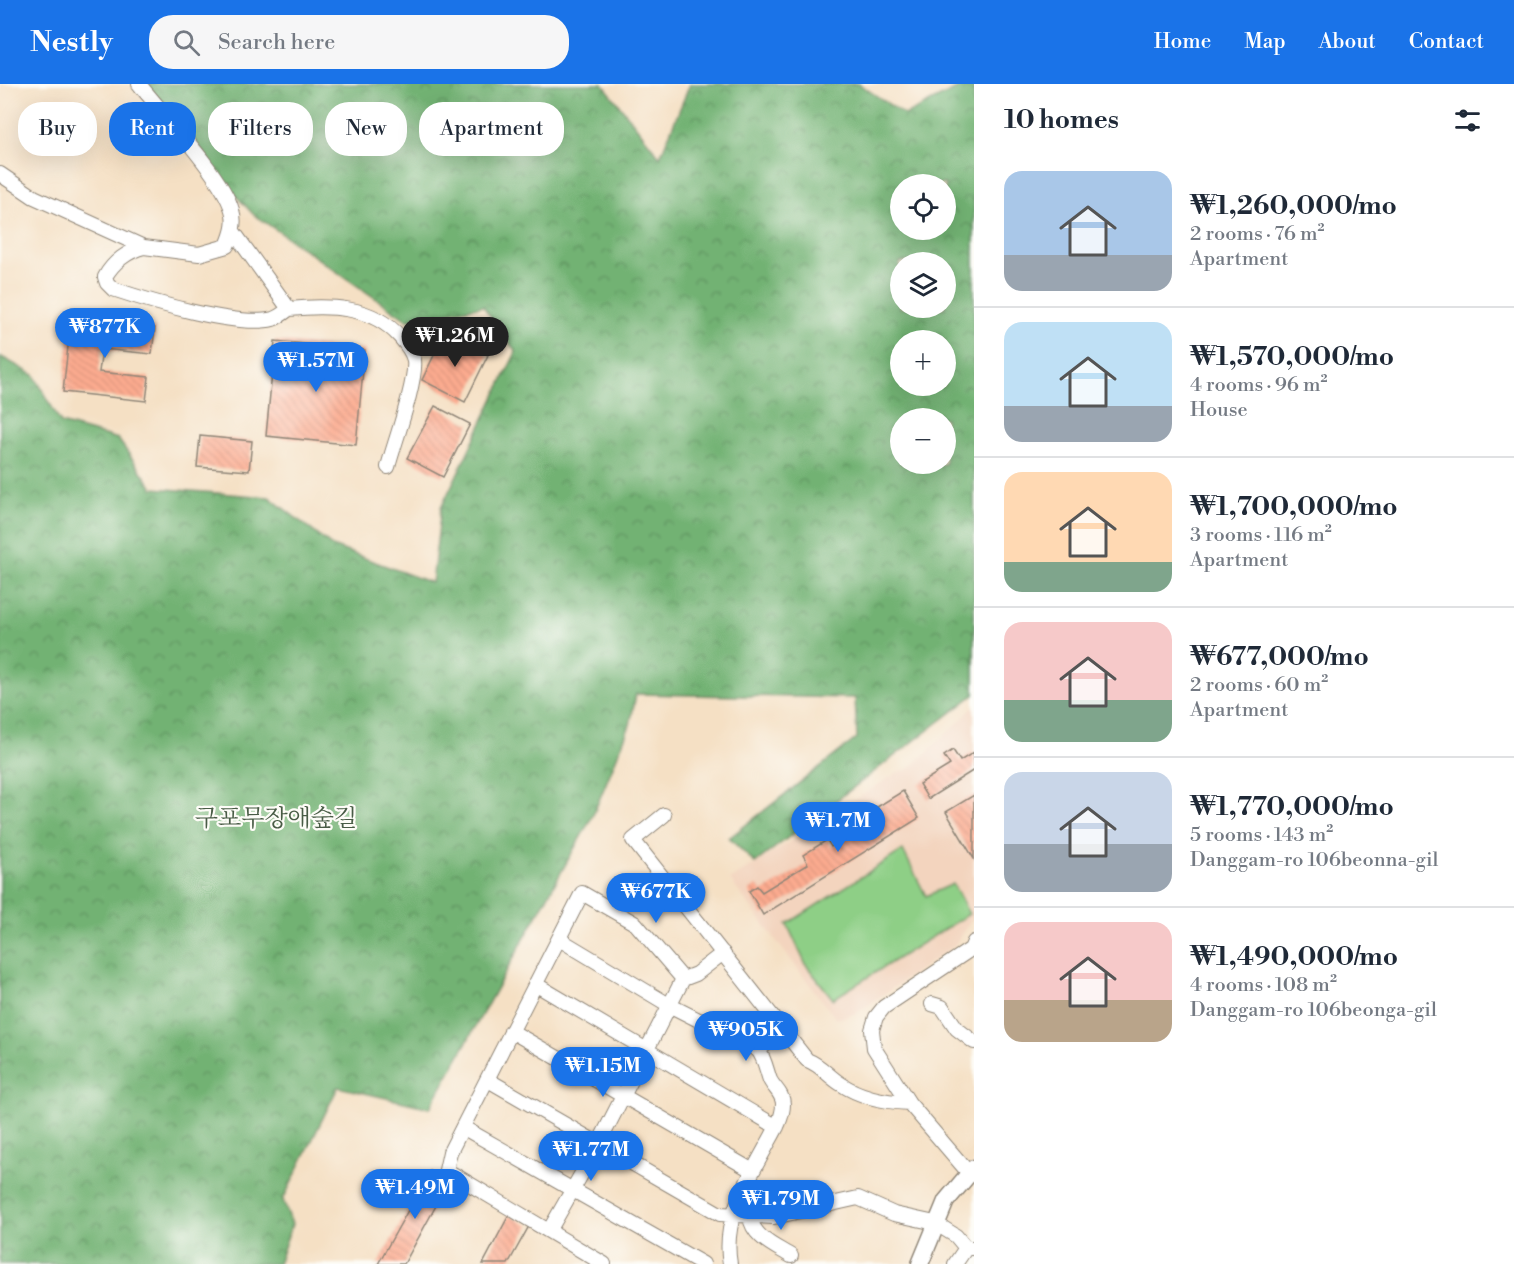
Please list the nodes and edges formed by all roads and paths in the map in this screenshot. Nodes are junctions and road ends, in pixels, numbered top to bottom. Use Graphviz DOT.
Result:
graph roads {
  1 [pos="139,84"];
  2 [pos="0,174"];
  3 [pos="233,231"];
  4 [pos="144,247"];
  5 [pos="289,309"];
  6 [pos="388,467"];
  7 [pos="664,815"];
  8 [pos="560,939"];
  9 [pos="974,942"];
  10 [pos="723,953"];
  11 [pos="682,979"];
  12 [pos="535,984"];
  13 [pos="932,1004"];
  14 [pos="669,1005"];
  15 [pos="511,1031"];
  16 [pos="783,1032"];
  17 [pos="974,1042"];
  18 [pos="646,1050"];
  19 [pos="758,1050"];
  20 [pos="488,1080"];
  21 [pos="622,1095"];
  22 [pos="909,1103"];
  23 [pos="777,1127"];
  24 [pos="464,1128"];
  25 [pos="598,1145"];
  26 [pos="971,1170"];
  27 [pos="753,1171"];
  28 [pos="573,1190"];
  29 [pos="731,1216"];
  30 [pos="750,1216"];
  31 [pos="935,1223"];
  32 [pos="549,1231"];
  33 [pos="970,1248"];
  34 [pos="791,1256"];
  35 [pos="604,1264"];
  36 [pos="703,1264"];
  37 [pos="729,1264"];
  38 [pos="920,1264"];
  39 [pos="955,1264"];
  1 -- 3 [label="street"];
  2 -- 4 [label="street"];
  3 -- 4 [label="street"];
  3 -- 5 [label="street"];
  4 -- 5 [label="street"];
  5 -- 6 [label="street"];
  7 -- 10 [label="street"];
  8 -- 11 [label="street"];
  8 -- 12 [label="street"];
  8 -- 14 [label="street"];
  9 -- 22 [label="street"];
  10 -- 11 [label="street"];
  10 -- 16 [label="street"];
  11 -- 14 [label="street"];
  12 -- 15 [label="street"];
  12 -- 18 [label="street"];
  13 -- 17 [label="street"];
  14 -- 18 [label="street"];
  14 -- 19 [label="street"];
  15 -- 20 [label="street"];
  15 -- 21 [label="street"];
  16 -- 19 [label="street"];
  16 -- 22 [label="street"];
  18 -- 21 [label="street"];
  18 -- 23 [label="street"];
  19 -- 23 [label="street"];
  20 -- 24 [label="street"];
  20 -- 25 [label="street"];
  21 -- 25 [label="street"];
  21 -- 27 [label="street"];
  22 -- 26 [label="street"];
  23 -- 27 [label="street"];
  24 -- 28 [label="street"];
  24 -- 32 [label="street"];
  25 -- 28 [label="street"];
  25 -- 29 [label="street"];
  26 -- 31 [label="main road"];
  27 -- 29 [label="street"];
  28 -- 32 [label="street"];
  28 -- 36 [label="street"];
  29 -- 30 [label="street"];
  29 -- 37 [label="street"];
  30 -- 31 [label="street"];
  30 -- 34 [label="street"];
  31 -- 33 [label="street"];
  31 -- 38 [label="main road"];
  32 -- 35 [label="street"];
  33 -- 39 [label="street"];
}
